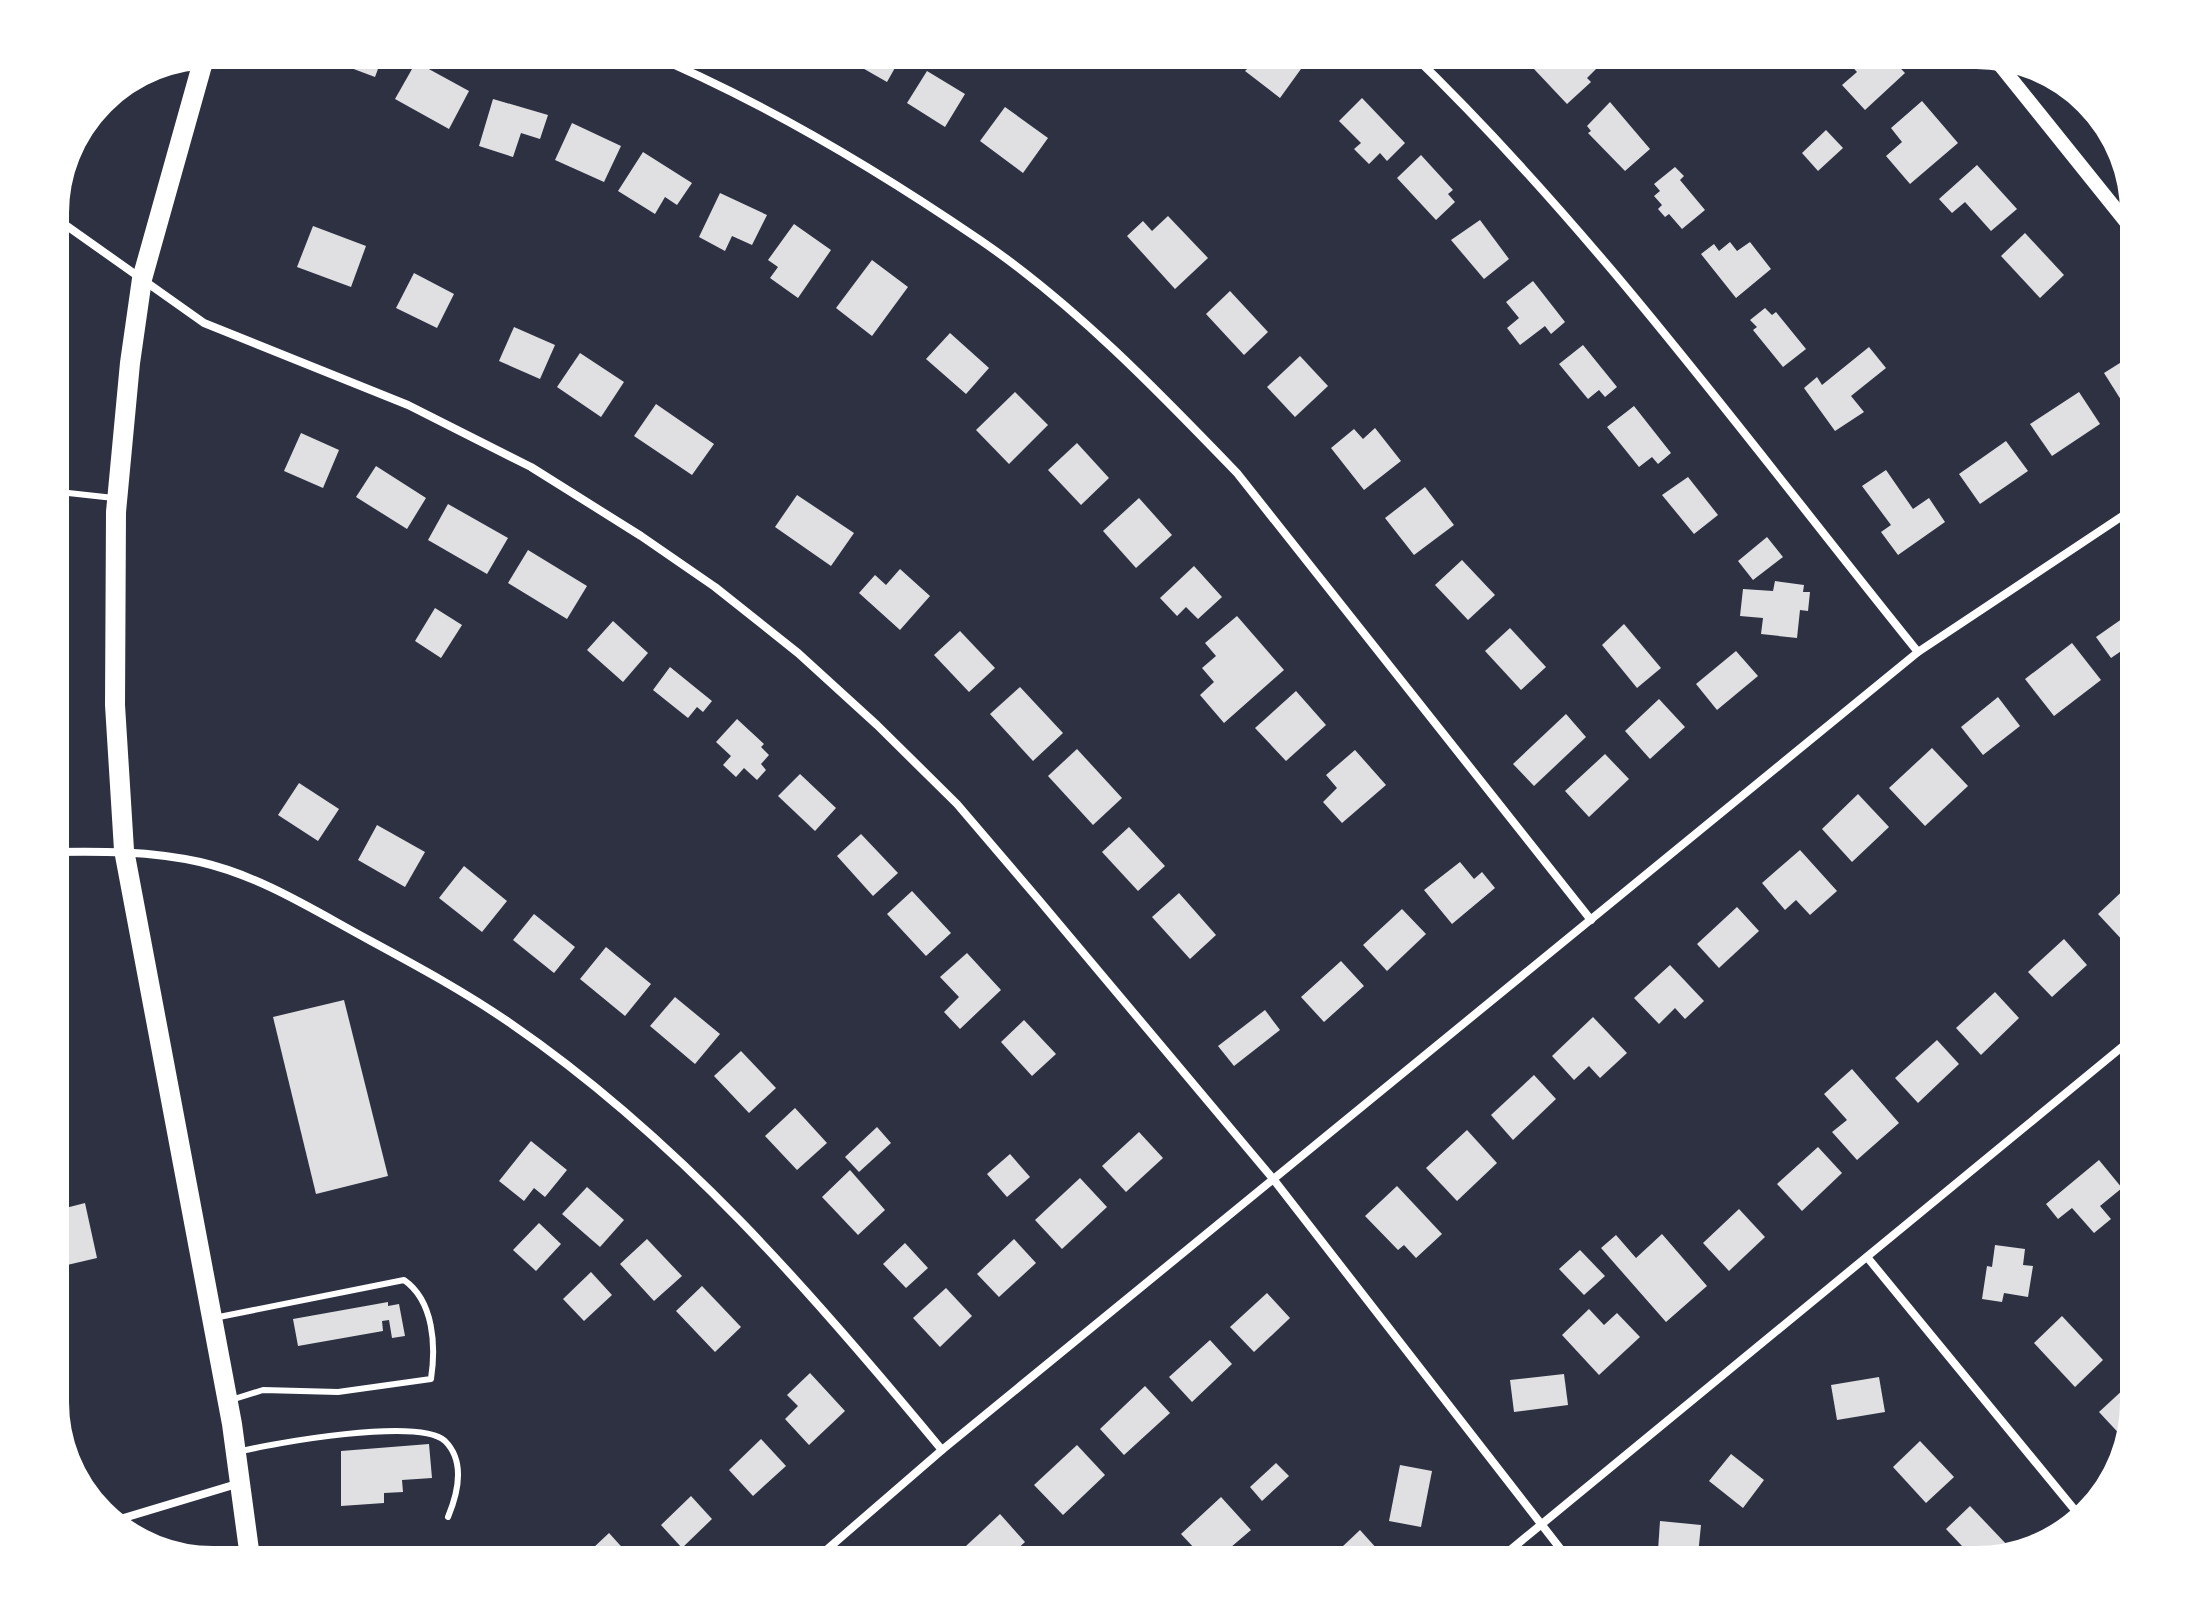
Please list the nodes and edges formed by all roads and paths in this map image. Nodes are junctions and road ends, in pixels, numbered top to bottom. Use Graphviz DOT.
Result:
graph roads {
  1 [pos="675,64"];
  2 [pos="1422,64"];
  3 [pos="202,65"];
  4 [pos="2001,66"];
  5 [pos="2125,221"];
  6 [pos="64,224"];
  7 [pos="142,279"];
  8 [pos="64,492"];
  9 [pos="117,498"];
  10 [pos="2125,514"];
  11 [pos="1918,652"];
  12 [pos="124,850"];
  13 [pos="64,852"];
  14 [pos="1591,920"];
  15 [pos="2125,1045"];
  16 [pos="1274,1180"];
  17 [pos="1867,1257"];
  18 [pos="212,1319"];
  19 [pos="228,1401"];
  20 [pos="942,1450"];
  21 [pos="236,1453"];
  22 [pos="240,1483"];
  23 [pos="2076,1512"];
  24 [pos="448,1517"];
  25 [pos="121,1519"];
  26 [pos="1541,1525"];
  27 [pos="249,1551"];
  28 [pos="825,1551"];
  29 [pos="1509,1551"];
  30 [pos="1562,1551"];
  1 -- 14 [label="street"];
  2 -- 11 [label="street"];
  3 -- 7 [label="main road"];
  4 -- 5 [label="street"];
  6 -- 7 [label="street"];
  7 -- 9 [label="main road"];
  7 -- 16 [label="street"];
  8 -- 9 [label="lane"];
  9 -- 12 [label="main road"];
  10 -- 11 [label="street"];
  11 -- 14 [label="street"];
  12 -- 13 [label="street"];
  12 -- 18 [label="main road"];
  12 -- 20 [label="street"];
  14 -- 16 [label="street"];
  15 -- 17 [label="street"];
  16 -- 20 [label="street"];
  16 -- 26 [label="street"];
  17 -- 23 [label="street"];
  17 -- 26 [label="street"];
  18 -- 19 [label="main road"];
  18 -- 19 [label="lane"];
  19 -- 21 [label="main road"];
  20 -- 28 [label="street"];
  21 -- 22 [label="main road"];
  21 -- 24 [label="lane"];
  22 -- 25 [label="street"];
  22 -- 27 [label="main road"];
  26 -- 29 [label="street"];
  26 -- 30 [label="street"];
}
